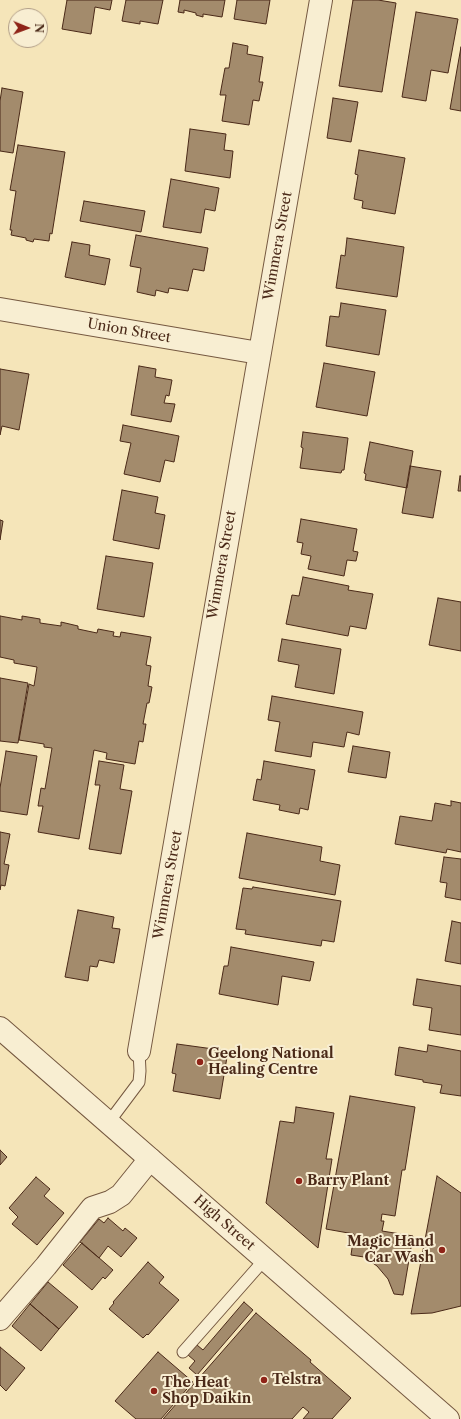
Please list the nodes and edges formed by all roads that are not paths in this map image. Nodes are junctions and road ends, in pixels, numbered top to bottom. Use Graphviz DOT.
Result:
graph roads {
  1 [pos="321,0"];
  2 [pos="0,309"];
  3 [pos="259,353"];
  4 [pos="0,1028"];
  5 [pos="139,1051"];
  6 [pos="109,1122"];
  7 [pos="150,1159"];
  8 [pos="265,1259"];
  9 [pos="0,1319"];
  10 [pos="183,1352"];
  11 [pos="448,1419"];
  1 -- 3 [label="street, Wimmera Street"];
  2 -- 3 [label="street, Union Street"];
  3 -- 5 [label="street, Wimmera Street"];
  4 -- 6 [label="street, High Street"];
  5 -- 6 [label="lane, Wimmera Street"];
  6 -- 7 [label="street, High Street"];
  7 -- 8 [label="street, High Street"];
  7 -- 9 [label="street"];
  8 -- 10 [label="lane"];
  8 -- 11 [label="street, High Street"];
}
